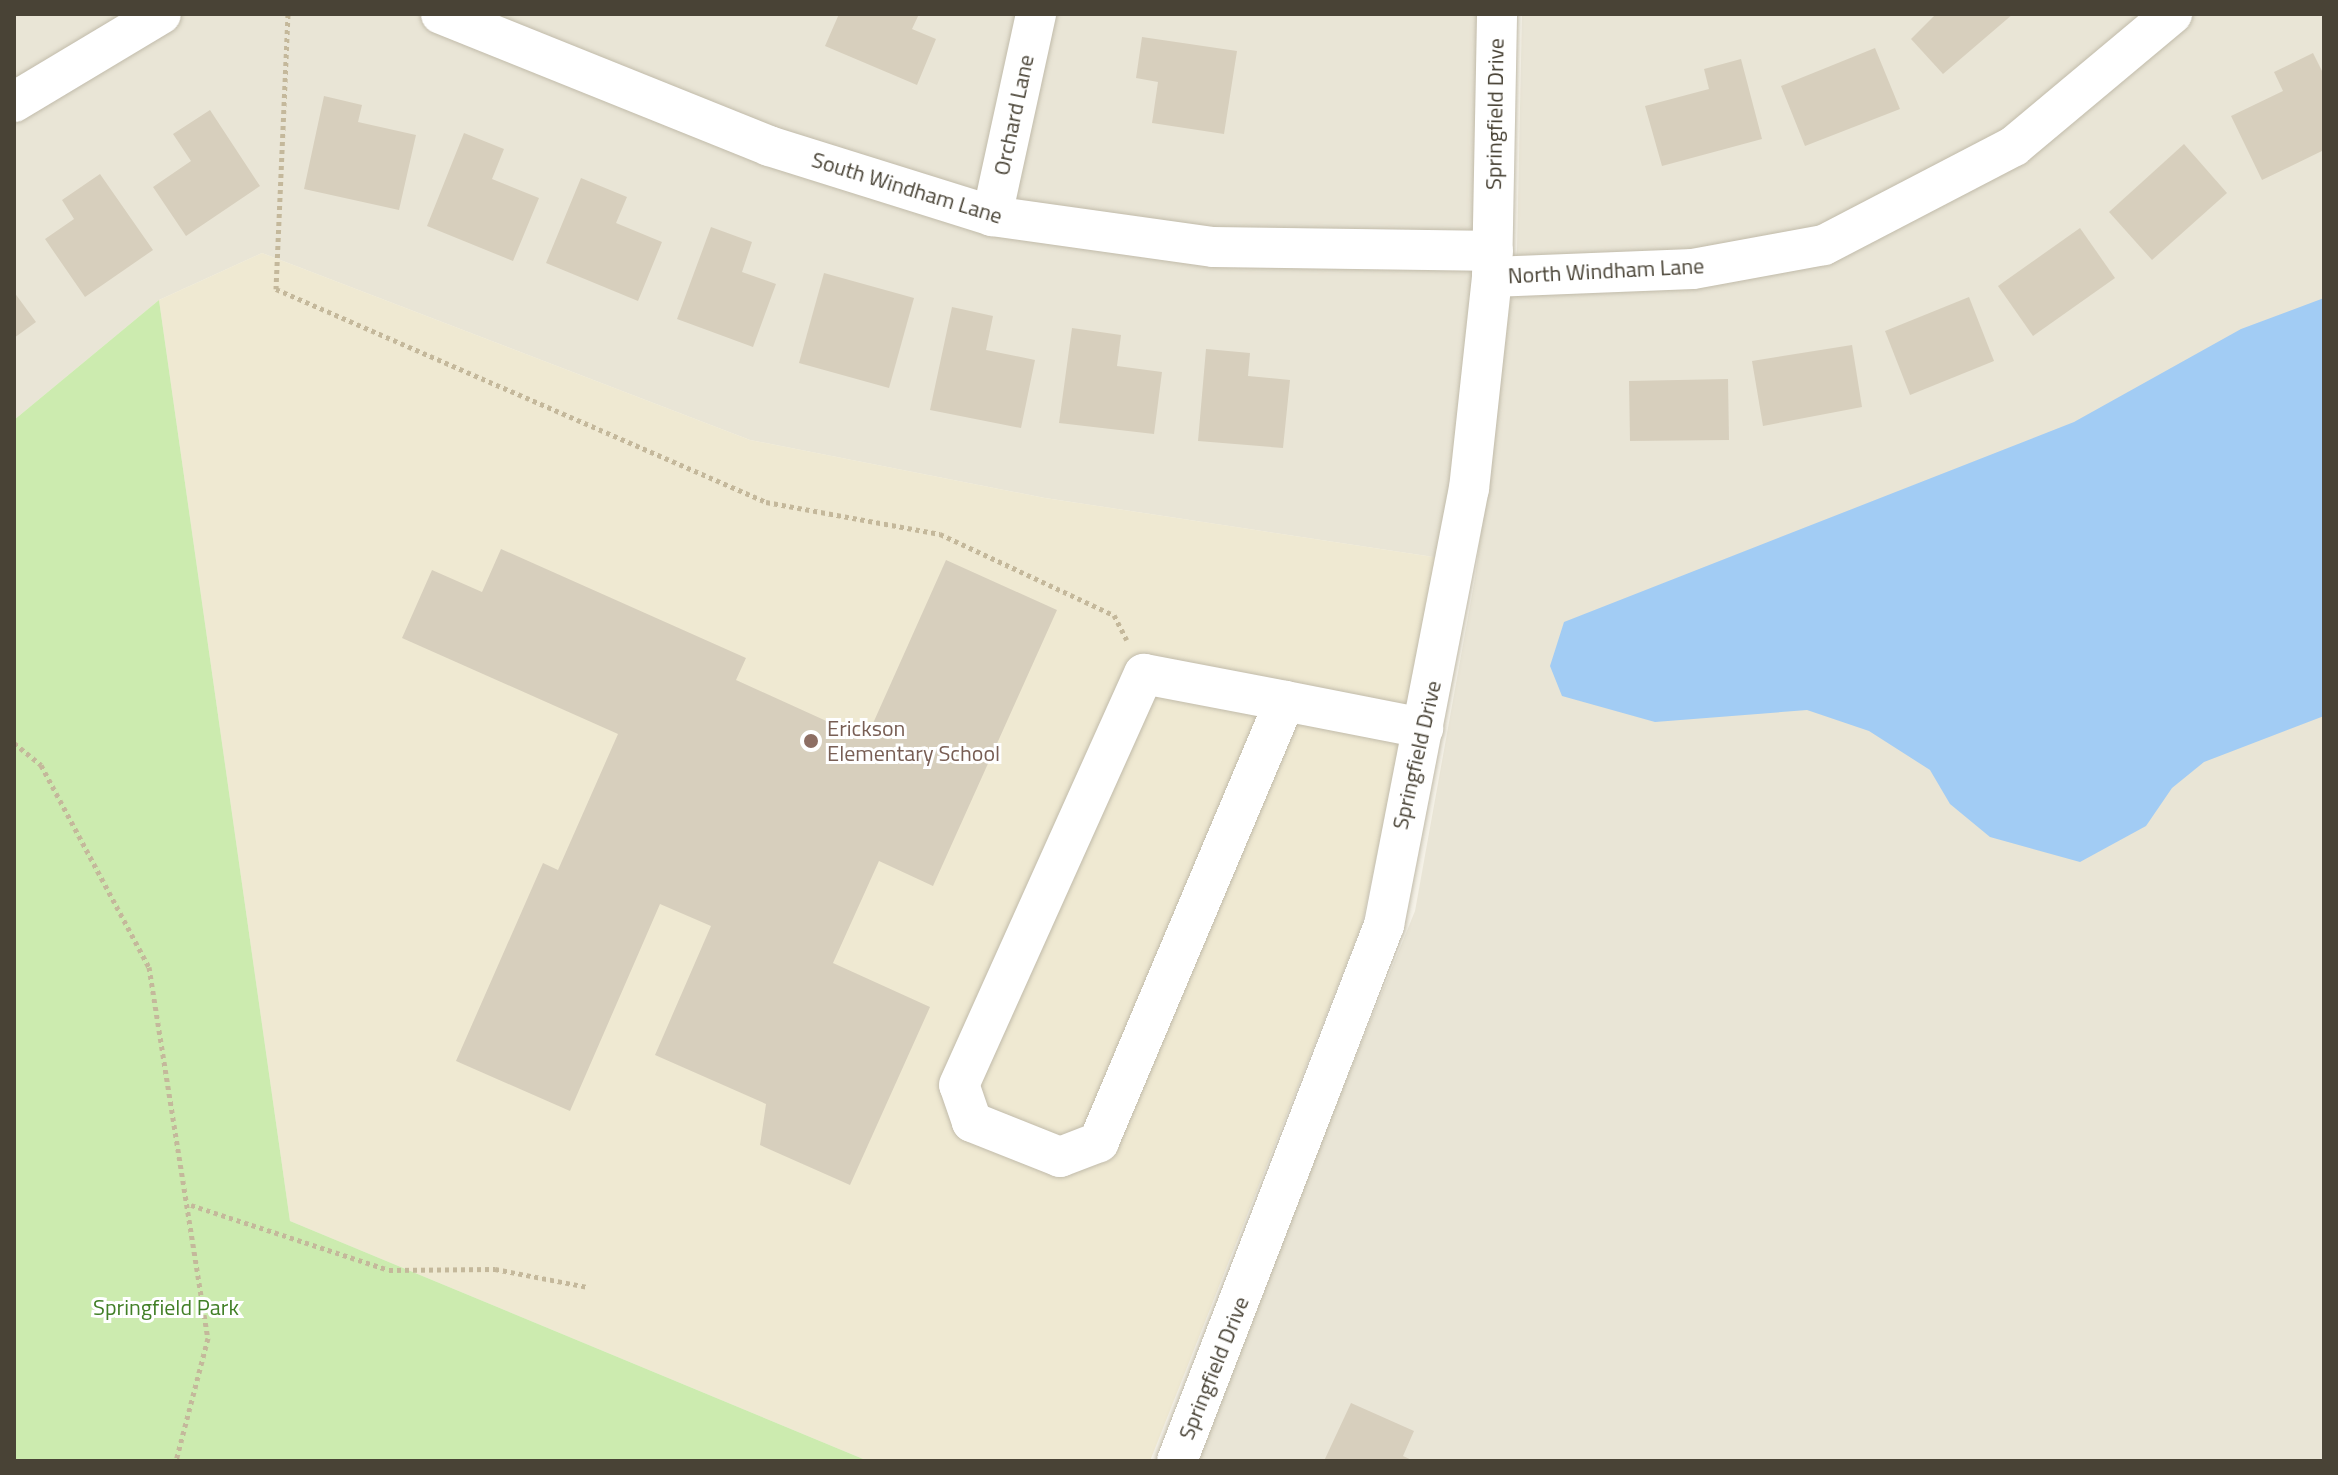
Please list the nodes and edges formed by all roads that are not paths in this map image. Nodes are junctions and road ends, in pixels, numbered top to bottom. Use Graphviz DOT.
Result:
graph roads {
  1 [pos="161,14"];
  2 [pos="441,14"];
  3 [pos="1036,14"];
  4 [pos="1497,14"];
  5 [pos="2161,16"];
  6 [pos="14,102"];
  7 [pos="992,216"];
  8 [pos="1493,264"];
  9 [pos="1285,701"];
  10 [pos="1423,728"];
  11 [pos="1177,1461"];
  1 -- 6 [label="street"];
  2 -- 7 [label="street, South Windham Lane"];
  3 -- 7 [label="street, Orchard Lane"];
  4 -- 8 [label="street, Springfield Drive"];
  5 -- 8 [label="street, North Windham Lane"];
  7 -- 8 [label="street, South Windham Lane"];
  8 -- 10 [label="street, Springfield Drive"];
  9 -- 9 [label="street"];
  9 -- 10 [label="street"];
  10 -- 11 [label="street, Springfield Drive"];
}
